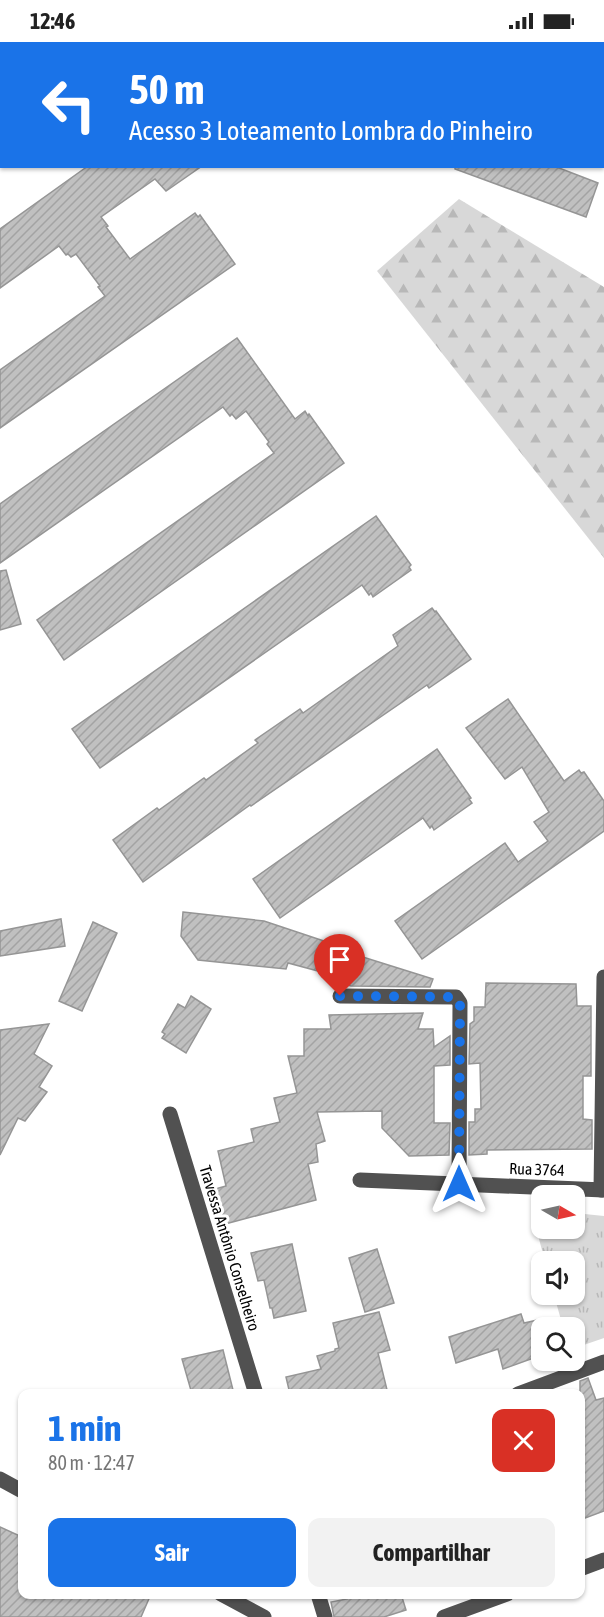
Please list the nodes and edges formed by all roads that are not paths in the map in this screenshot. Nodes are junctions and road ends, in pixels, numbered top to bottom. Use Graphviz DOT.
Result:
graph roads {
  1 [pos="604,977"];
  2 [pos="340,996"];
  3 [pos="604,1041"];
  4 [pos="170,1114"];
  5 [pos="360,1180"];
  6 [pos="459,1184"];
  7 [pos="602,1190"];
  8 [pos="604,1362"];
  9 [pos="254,1389"];
  10 [pos="531,1389"];
  11 [pos="0,1479"];
  12 [pos="18,1489"];
  13 [pos="604,1560"];
  14 [pos="585,1567"];
  15 [pos="230,1599"];
  16 [pos="320,1599"];
  17 [pos="493,1599"];
  18 [pos="264,1617"];
  19 [pos="325,1617"];
  20 [pos="444,1617"];
  1 -- 3 [label="street"];
  2 -- 6 [label="street"];
  3 -- 7 [label="street"];
  4 -- 9 [label="street, Travessa Antônio Conselheiro"];
  5 -- 6 [label="street, Rua 3764"];
  6 -- 7 [label="street, Rua 3764"];
  8 -- 10 [label="street"];
  11 -- 12 [label="street"];
  13 -- 14 [label="street"];
  15 -- 18 [label="street"];
  16 -- 19 [label="street"];
  17 -- 20 [label="street"];
}
